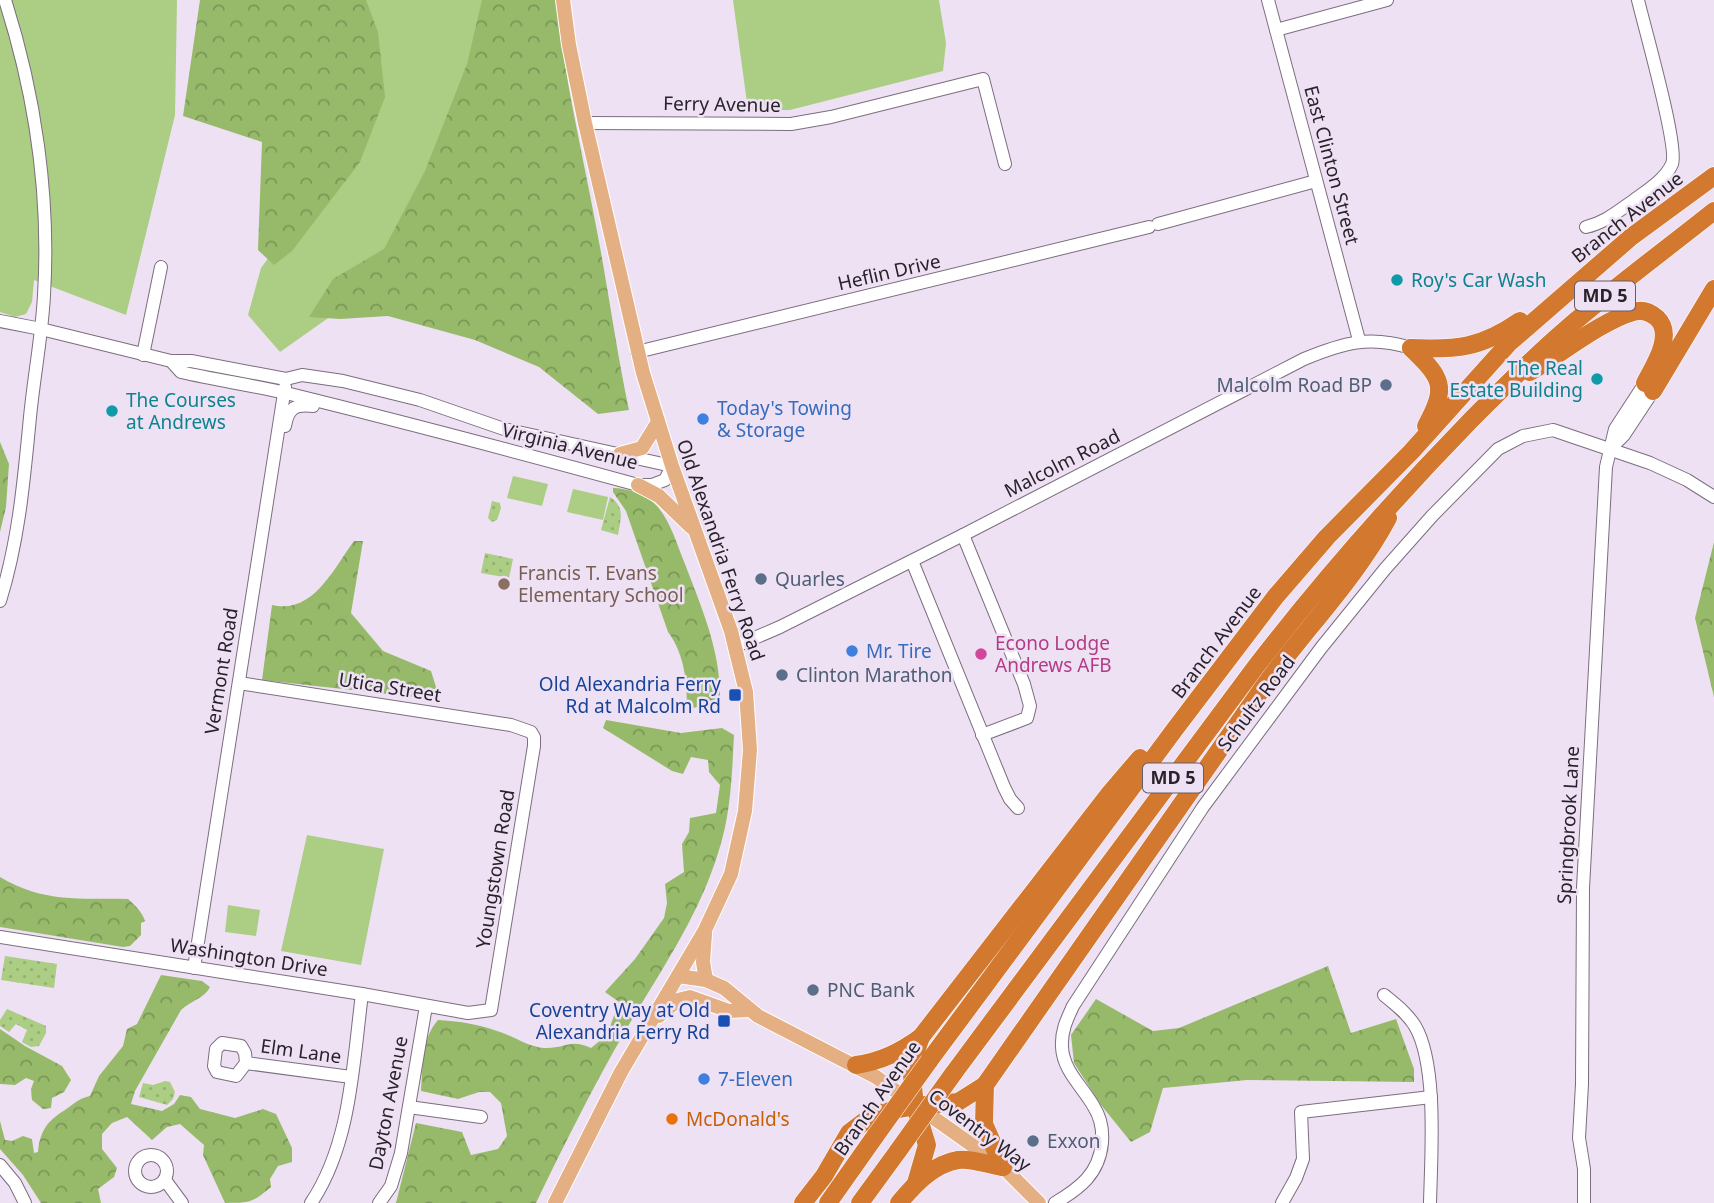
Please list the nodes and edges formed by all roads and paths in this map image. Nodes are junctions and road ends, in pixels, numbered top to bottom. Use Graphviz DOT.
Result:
graph roads {
  1 [pos="5,0"];
  2 [pos="563,0"];
  3 [pos="1268,0"];
  4 [pos="1387,0"];
  5 [pos="1638,0"];
  6 [pos="1276,30"];
  7 [pos="585,123"];
  8 [pos="1005,164"];
  9 [pos="1714,176"];
  10 [pos="1316,181"];
  11 [pos="1714,211"];
  12 [pos="1586,227"];
  13 [pos="162,267"];
  14 [pos="1591,272"];
  15 [pos="1714,289"];
  16 [pos="0,321"];
  17 [pos="41,329"];
  18 [pos="1359,341"];
  19 [pos="1411,348"];
  20 [pos="637,352"];
  21 [pos="143,355"];
  22 [pos="285,386"];
  23 [pos="1649,387"];
  24 [pos="1502,388"];
  25 [pos="327,404"];
  26 [pos="658,422"];
  27 [pos="277,441"];
  28 [pos="1609,449"];
  29 [pos="1411,452"];
  30 [pos="620,454"];
  31 [pos="672,466"];
  32 [pos="638,485"];
  33 [pos="1403,490"];
  34 [pos="1714,496"];
  35 [pos="697,533"];
  36 [pos="963,536"];
  37 [pos="912,561"];
  38 [pos="0,601"];
  39 [pos="736,646"];
  40 [pos="1217,677"];
  41 [pos="239,683"];
  42 [pos="532,734"];
  43 [pos="982,735"];
  44 [pos="1018,808"];
  45 [pos="705,930"];
  46 [pos="0,937"];
  47 [pos="194,968"];
  48 [pos="678,976"];
  49 [pos="706,980"];
  50 [pos="362,994"];
  51 [pos="1384,995"];
  52 [pos="706,1004"];
  53 [pos="426,1006"];
  54 [pos="491,1010"];
  55 [pos="749,1010"];
  56 [pos="652,1020"];
  57 [pos="921,1037"];
  58 [pos="246,1063"];
  59 [pos="856,1065"];
  60 [pos="351,1077"];
  61 [pos="985,1085"];
  62 [pos="1431,1097"];
  63 [pos="915,1106"];
  64 [pos="409,1107"];
  65 [pos="481,1117"];
  66 [pos="0,1165"];
  67 [pos="1003,1167"];
  68 [pos="164,1180"];
  69 [pos="916,1182"];
  70 [pos="25,1203"];
  71 [pos="181,1203"];
  72 [pos="310,1203"];
  73 [pos="379,1203"];
  74 [pos="555,1203"];
  75 [pos="803,1203"];
  76 [pos="828,1203"];
  77 [pos="860,1203"];
  78 [pos="899,1203"];
  79 [pos="1039,1203"];
  80 [pos="1055,1203"];
  81 [pos="1282,1203"];
  82 [pos="1430,1203"];
  83 [pos="1584,1203"];
  1 -- 17 [label="street"];
  2 -- 7 [label="main road, Old Alexandria Ferry Road"];
  3 -- 6 [label="street, East Clinton Street"];
  4 -- 6 [label="street"];
  5 -- 12 [label="street"];
  6 -- 10 [label="street, East Clinton Street"];
  7 -- 8 [label="street, Ferry Avenue"];
  7 -- 20 [label="main road, Old Alexandria Ferry Road"];
  9 -- 14 [label="highway, Branch Avenue / MD 5"];
  10 -- 18 [label="street, East Clinton Street"];
  10 -- 20 [label="street, Heflin Drive"];
  11 -- 24 [label="highway, MD 5"];
  13 -- 21 [label="street"];
  14 -- 19 [label="highway"];
  14 -- 29 [label="highway, Branch Avenue / MD 5"];
  15 -- 23 [label="highway"];
  16 -- 17 [label="street, Virginia Avenue"];
  17 -- 21 [label="street, Virginia Avenue"];
  17 -- 38 [label="street"];
  18 -- 19 [label="street, Malcolm Road"];
  18 -- 36 [label="street, Malcolm Road"];
  19 -- 29 [label="highway"];
  20 -- 26 [label="main road, Old Alexandria Ferry Road"];
  21 -- 22 [label="street, Virginia Avenue"];
  22 -- 25 [label="street, Virginia Avenue"];
  22 -- 27 [label="street, Vermont Road"];
  22 -- 30 [label="street, Virginia Avenue"];
  23 -- 24 [label="highway"];
  23 -- 28 [label="street"];
  24 -- 33 [label="highway, MD 5"];
  25 -- 27 [label="street"];
  25 -- 32 [label="street, Virginia Avenue"];
  26 -- 30 [label="main road"];
  26 -- 31 [label="main road, Old Alexandria Ferry Road"];
  27 -- 41 [label="street, Vermont Road"];
  28 -- 34 [label="street, Schultz Road"];
  28 -- 80 [label="street, Schultz Road"];
  28 -- 83 [label="street, Springbrook Lane"];
  29 -- 40 [label="highway, Branch Avenue / MD 5"];
  30 -- 31 [label="street, Virginia Avenue"];
  31 -- 32 [label="street, Virginia Avenue"];
  31 -- 35 [label="main road, Old Alexandria Ferry Road"];
  32 -- 35 [label="main road"];
  33 -- 61 [label="highway"];
  33 -- 77 [label="highway, MD 5, bridge"];
  35 -- 39 [label="main road, Old Alexandria Ferry Road"];
  36 -- 37 [label="street, Malcolm Road"];
  36 -- 43 [label="street"];
  37 -- 39 [label="street, Malcolm Road"];
  37 -- 43 [label="street"];
  39 -- 45 [label="main road, Old Alexandria Ferry Road"];
  40 -- 57 [label="highway"];
  40 -- 76 [label="highway, Branch Avenue / MD 5, bridge"];
  41 -- 42 [label="street, Utica Street"];
  41 -- 47 [label="street, Vermont Road"];
  42 -- 54 [label="street, Youngstown Road"];
  43 -- 44 [label="street"];
  45 -- 48 [label="main road, Old Alexandria Ferry Road"];
  45 -- 49 [label="main road"];
  46 -- 47 [label="street, Washington Drive"];
  47 -- 50 [label="street, Washington Drive"];
  48 -- 49 [label="main road, Coventry Way"];
  48 -- 52 [label="main road"];
  48 -- 56 [label="main road, Old Alexandria Ferry Road"];
  49 -- 55 [label="main road, Coventry Way"];
  50 -- 53 [label="street, Washington Drive"];
  50 -- 60 [label="street"];
  51 -- 62 [label="street"];
  52 -- 55 [label="main road, Coventry Way"];
  52 -- 56 [label="main road, Coventry Way"];
  53 -- 54 [label="street, Washington Drive"];
  53 -- 64 [label="street, Dayton Avenue"];
  55 -- 59 [label="main road, Coventry Way"];
  56 -- 74 [label="main road, Old Alexandria Ferry Road"];
  57 -- 59 [label="highway"];
  57 -- 63 [label="highway"];
  58 -- 60 [label="street, Elm Lane"];
  59 -- 63 [label="main road, Coventry Way"];
  60 -- 72 [label="street"];
  61 -- 63 [label="highway"];
  61 -- 67 [label="highway"];
  62 -- 81 [label="street"];
  62 -- 82 [label="street"];
  63 -- 67 [label="main road, Coventry Way"];
  63 -- 69 [label="highway"];
  63 -- 75 [label="highway"];
  64 -- 65 [label="street"];
  64 -- 73 [label="street, Dayton Avenue"];
  66 -- 70 [label="street"];
  67 -- 69 [label="highway"];
  67 -- 79 [label="main road, Coventry Way"];
  68 -- 71 [label="street"];
  69 -- 78 [label="highway"];
}
